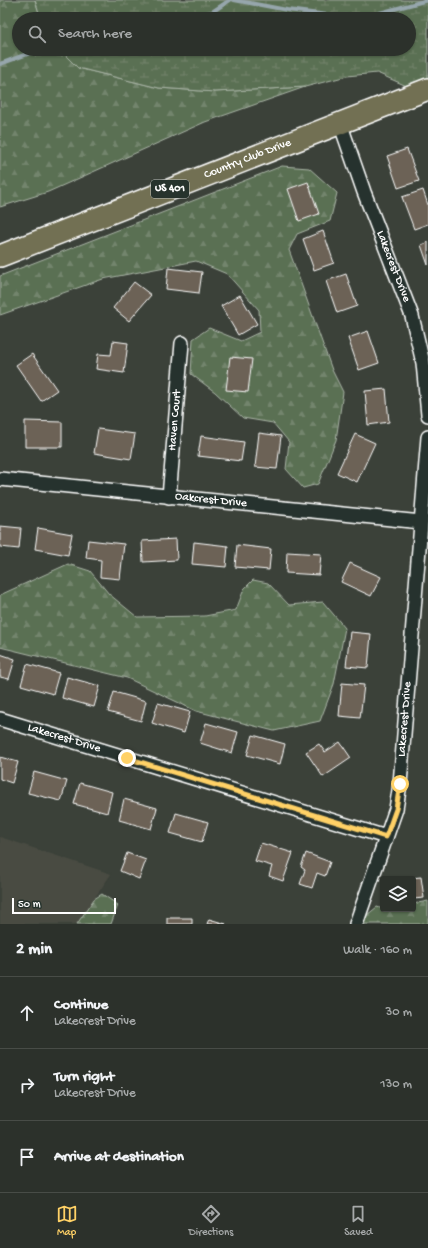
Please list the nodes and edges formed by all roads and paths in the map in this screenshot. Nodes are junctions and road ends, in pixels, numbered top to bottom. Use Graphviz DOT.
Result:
graph roads {
  1 [pos="428,89"];
  2 [pos="340,123"];
  3 [pos="0,256"];
  4 [pos="182,343"];
  5 [pos="428,415"];
  6 [pos="428,437"];
  7 [pos="0,479"];
  8 [pos="169,497"];
  9 [pos="421,522"];
  10 [pos="0,719"];
  11 [pos="386,837"];
  12 [pos="356,924"];
  1 -- 2 [label="main road, Country Club Drive / US 401"];
  2 -- 3 [label="main road, Country Club Drive / US 401"];
  2 -- 5 [label="street, Lakecrest Drive"];
  4 -- 8 [label="street, Haven Court"];
  6 -- 9 [label="street, Lakecrest Drive"];
  7 -- 8 [label="street, Oakcrest Drive"];
  8 -- 9 [label="street, Oakcrest Drive"];
  9 -- 11 [label="street, Lakecrest Drive"];
  10 -- 11 [label="street, Lakecrest Drive"];
  11 -- 12 [label="street"];
}
